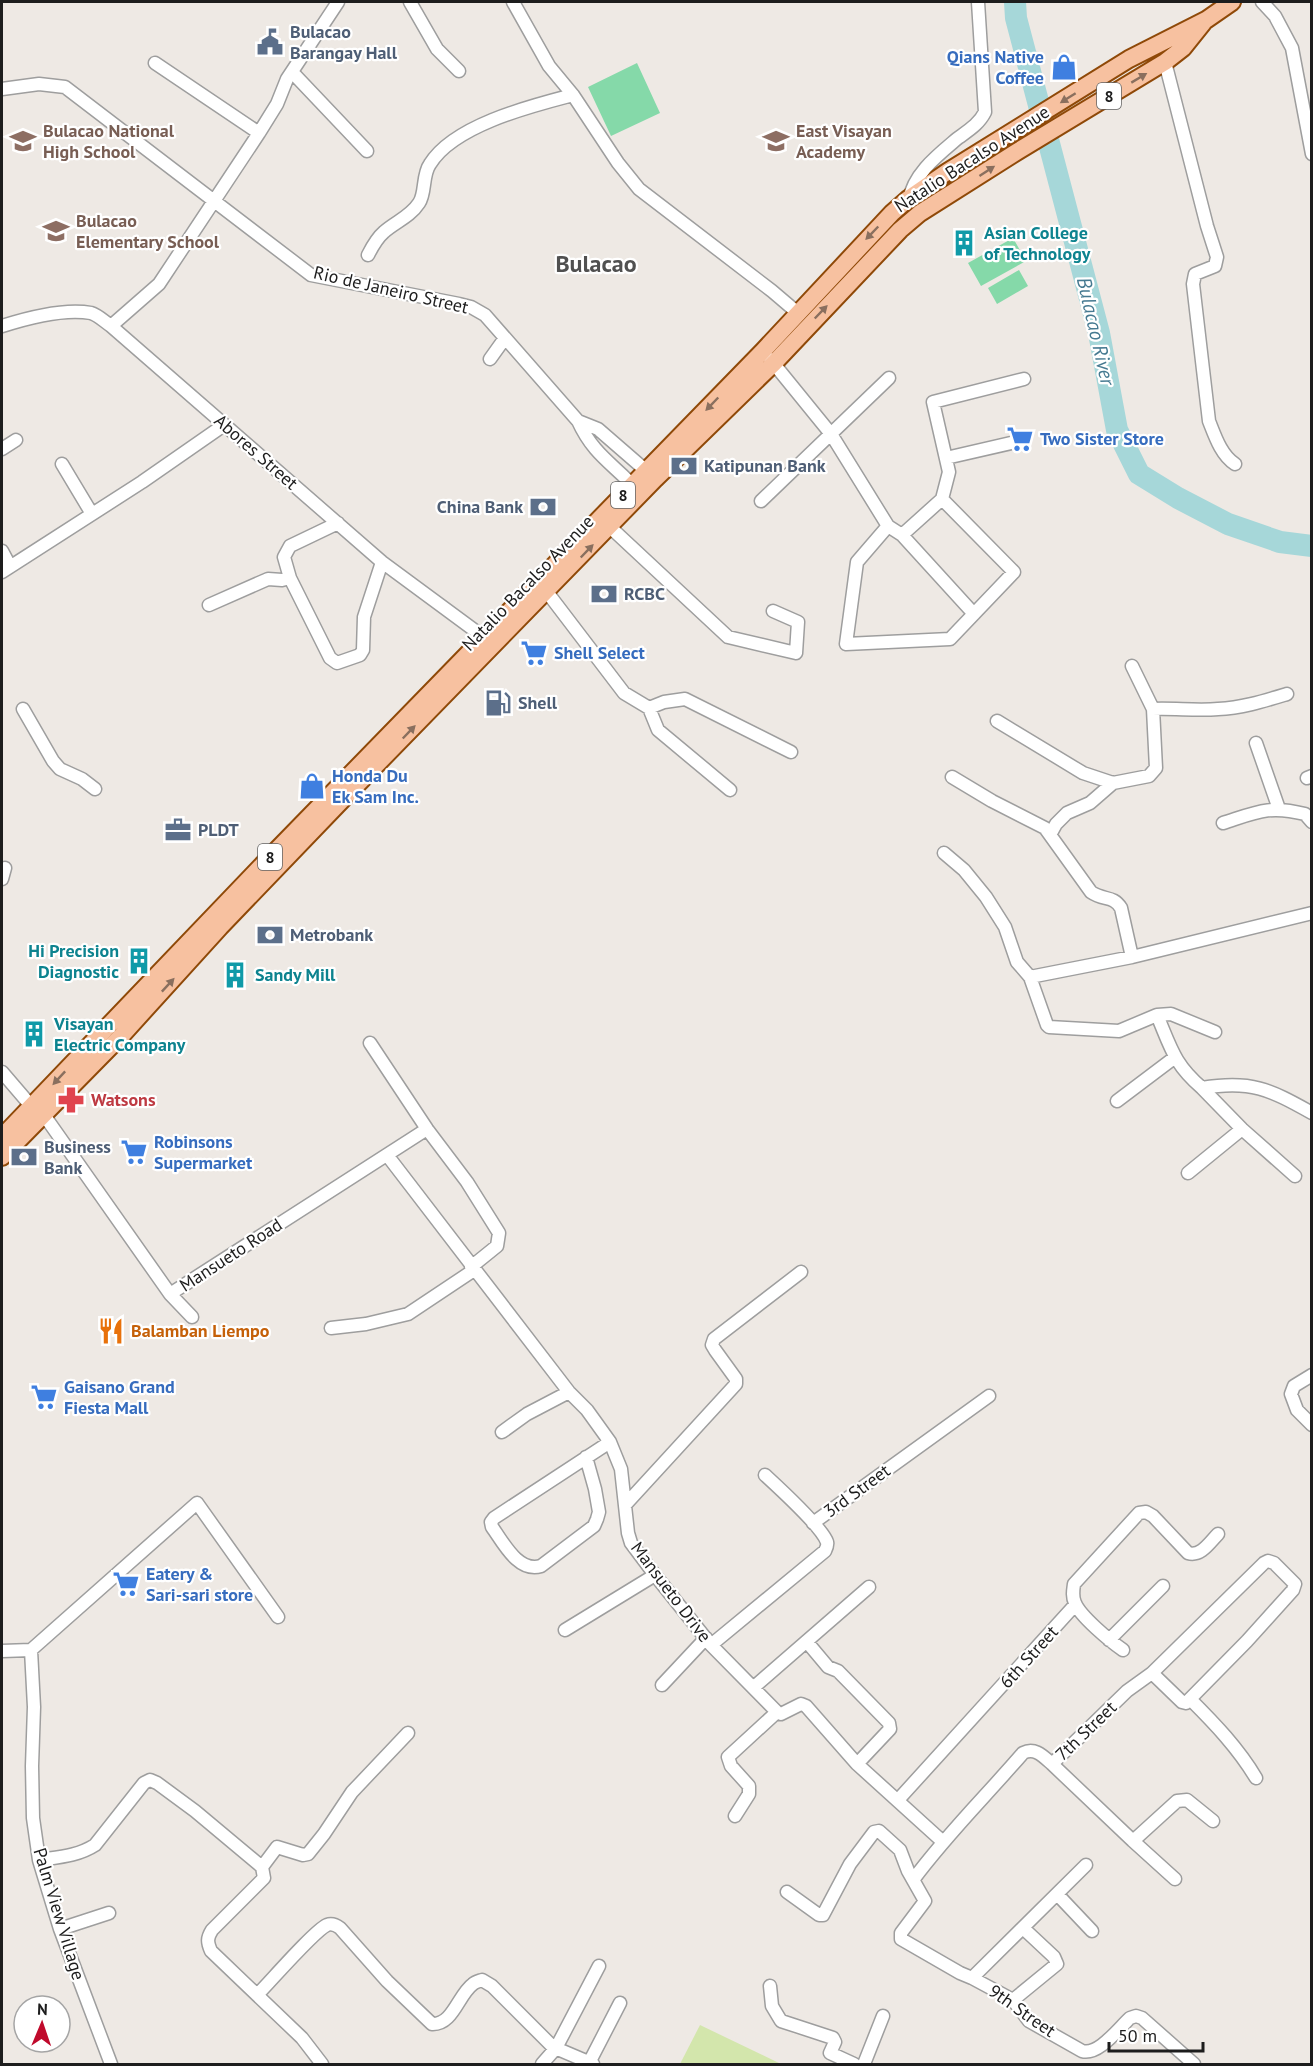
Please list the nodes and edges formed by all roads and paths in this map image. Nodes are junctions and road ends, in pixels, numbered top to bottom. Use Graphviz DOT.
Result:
graph roads {
  1 [pos="338,2"];
  2 [pos="410,2"];
  3 [pos="513,2"];
  4 [pos="978,2"];
  5 [pos="1232,2"];
  6 [pos="1262,2"];
  7 [pos="1206,20"];
  8 [pos="1154,45"];
  9 [pos="1166,62"];
  10 [pos="155,63"];
  11 [pos="459,71"];
  12 [pos="292,72"];
  13 [pos="2,89"];
  14 [pos="573,94"];
  15 [pos="259,133"];
  16 [pos="367,151"];
  17 [pos="1311,154"];
  18 [pos="908,199"];
  19 [pos="213,200"];
  20 [pos="920,213"];
  21 [pos="368,255"];
  22 [pos="799,314"];
  23 [pos="2,326"];
  24 [pos="111,326"];
  25 [pos="505,339"];
  26 [pos="768,357"];
  27 [pos="490,359"];
  28 [pos="889,378"];
  29 [pos="1024,380"];
  30 [pos="578,422"];
  31 [pos="224,425"];
  32 [pos="831,434"];
  33 [pos="16,440"];
  34 [pos="1020,441"];
  35 [pos="2,449"];
  36 [pos="946,458"];
  37 [pos="62,464"];
  38 [pos="1235,464"];
  39 [pos="651,475"];
  40 [pos="637,490"];
  41 [pos="942,498"];
  42 [pos="761,501"];
  43 [pos="92,514"];
  44 [pos="338,523"];
  45 [pos="888,526"];
  46 [pos="610,527"];
  47 [pos="902,535"];
  48 [pos="2,551"];
  49 [pos="382,562"];
  50 [pos="6,569"];
  51 [pos="290,578"];
  52 [pos="547,592"];
  53 [pos="209,605"];
  54 [pos="773,611"];
  55 [pos="974,614"];
  56 [pos="489,641"];
  57 [pos="1132,666"];
  58 [pos="1287,694"];
  59 [pos="649,708"];
  60 [pos="23,709"];
  61 [pos="1153,709"];
  62 [pos="997,721"];
  63 [pos="1256,743"];
  64 [pos="791,752"];
  65 [pos="952,777"];
  66 [pos="1113,783"];
  67 [pos="95,789"];
  68 [pos="730,790"];
  69 [pos="1279,809"];
  70 [pos="1311,822"];
  71 [pos="1223,823"];
  72 [pos="1050,835"];
  73 [pos="944,853"];
  74 [pos="1311,913"];
  75 [pos="1132,957"];
  76 [pos="1030,977"];
  77 [pos="1157,1015"];
  78 [pos="1215,1032"];
  79 [pos="370,1042"];
  80 [pos="1174,1058"];
  81 [pos="2,1072"];
  82 [pos="1202,1088"];
  83 [pos="1117,1101"];
  84 [pos="38,1111"];
  85 [pos="1311,1113"];
  86 [pos="427,1129"];
  87 [pos="1242,1129"];
  88 [pos="2,1137"];
  89 [pos="387,1155"];
  90 [pos="2,1157"];
  91 [pos="1188,1173"];
  92 [pos="1295,1176"];
  93 [pos="472,1269"];
  94 [pos="801,1272"];
  95 [pos="170,1294"];
  96 [pos="192,1317"];
  97 [pos="331,1328"];
  98 [pos="1311,1375"];
  99 [pos="569,1392"];
  100 [pos="989,1396"];
  101 [pos="1311,1425"];
  102 [pos="502,1432"];
  103 [pos="610,1442"];
  104 [pos="586,1456"];
  105 [pos="765,1474"];
  106 [pos="626,1504"];
  107 [pos="813,1523"];
  108 [pos="1218,1534"];
  109 [pos="655,1575"];
  110 [pos="1163,1586"];
  111 [pos="869,1587"];
  112 [pos="1075,1605"];
  113 [pos="279,1617"];
  114 [pos="565,1630"];
  115 [pos="1109,1640"];
  116 [pos="709,1641"];
  117 [pos="807,1642"];
  118 [pos="31,1650"];
  119 [pos="1123,1650"];
  120 [pos="2,1651"];
  121 [pos="1152,1673"];
  122 [pos="662,1685"];
  123 [pos="754,1688"];
  124 [pos="1191,1700"];
  125 [pos="777,1712"];
  126 [pos="408,1733"];
  127 [pos="857,1764"];
  128 [pos="1052,1764"];
  129 [pos="1256,1778"];
  130 [pos="898,1800"];
  131 [pos="735,1816"];
  132 [pos="1213,1821"];
  133 [pos="942,1841"];
  134 [pos="1133,1841"];
  135 [pos="39,1860"];
  136 [pos="1086,1865"];
  137 [pos="262,1867"];
  138 [pos="1176,1879"];
  139 [pos="913,1880"];
  140 [pos="787,1892"];
  141 [pos="1057,1894"];
  142 [pos="109,1914"];
  143 [pos="1023,1928"];
  144 [pos="60,1929"];
  145 [pos="1092,1931"];
  146 [pos="599,1966"];
  147 [pos="972,1978"];
  148 [pos="770,1986"];
  149 [pos="257,1995"];
  150 [pos="1013,2000"];
  151 [pos="620,2003"];
  152 [pos="883,2016"];
  153 [pos="556,2048"];
  154 [pos="111,2064"];
  155 [pos="322,2064"];
  156 [pos="542,2064"];
  157 [pos="591,2064"];
  158 [pos="854,2064"];
  159 [pos="864,2064"];
  160 [pos="1194,2064"];
  1 -- 12 [label="street"];
  2 -- 11 [label="street"];
  3 -- 14 [label="street"];
  4 -- 18 [label="street"];
  5 -- 7 [label="main road, Natalio Bacalso Avenue / 8"];
  6 -- 17 [label="street"];
  7 -- 8 [label="main road, Natalio Bacalso Avenue / 8"];
  7 -- 9 [label="main road, Natalio Bacalso Avenue / 8"];
  8 -- 9 [label="main road"];
  8 -- 18 [label="main road, Natalio Bacalso Avenue / 8, one-way"];
  20 -- 9 [label="main road, Natalio Bacalso Avenue / 8, one-way"];
  9 -- 38 [label="street"];
  10 -- 15 [label="street"];
  12 -- 15 [label="street"];
  12 -- 16 [label="street"];
  13 -- 19 [label="street, Rio de Janeiro Street"];
  14 -- 21 [label="street"];
  14 -- 22 [label="street"];
  15 -- 19 [label="street"];
  18 -- 20 [label="street"];
  18 -- 22 [label="main road, Natalio Bacalso Avenue / 8, one-way"];
  19 -- 24 [label="street"];
  19 -- 25 [label="street, Rio de Janeiro Street"];
  26 -- 20 [label="main road, Natalio Bacalso Avenue / 8, one-way"];
  22 -- 26 [label="main road, Natalio Bacalso Avenue / 8"];
  23 -- 24 [label="street, Abores Street"];
  24 -- 31 [label="street, Abores Street"];
  25 -- 27 [label="street"];
  25 -- 30 [label="street, Rio de Janeiro Street"];
  26 -- 32 [label="street"];
  26 -- 39 [label="main road, Natalio Bacalso Avenue / 8"];
  28 -- 32 [label="street"];
  29 -- 36 [label="street"];
  30 -- 39 [label="street, Rio de Janeiro Street"];
  30 -- 40 [label="street, Rio de Janeiro Street"];
  31 -- 43 [label="street"];
  31 -- 44 [label="street, Abores Street"];
  32 -- 42 [label="street"];
  32 -- 45 [label="street"];
  33 -- 35 [label="street"];
  34 -- 36 [label="street"];
  36 -- 41 [label="street"];
  37 -- 43 [label="street"];
  39 -- 40 [label="main road, Natalio Bacalso Avenue / 8"];
  40 -- 46 [label="main road, Natalio Bacalso Avenue / 8"];
  40 -- 56 [label="main road, Natalio Bacalso Avenue / 8"];
  41 -- 47 [label="street"];
  41 -- 55 [label="street"];
  43 -- 50 [label="street"];
  44 -- 49 [label="street, Abores Street"];
  44 -- 51 [label="street"];
  45 -- 47 [label="street"];
  45 -- 55 [label="street"];
  52 -- 46 [label="main road, Natalio Bacalso Avenue / 8, one-way"];
  46 -- 54 [label="street"];
  47 -- 55 [label="street"];
  48 -- 50 [label="street"];
  49 -- 51 [label="street"];
  49 -- 56 [label="street, Abores Street"];
  51 -- 53 [label="street"];
  52 -- 56 [label="main road, Natalio Bacalso Avenue / 8"];
  52 -- 59 [label="street"];
  56 -- 84 [label="main road, Natalio Bacalso Avenue / 8"];
  57 -- 61 [label="street"];
  58 -- 61 [label="street"];
  59 -- 64 [label="street"];
  59 -- 68 [label="street"];
  60 -- 67 [label="street"];
  61 -- 66 [label="street"];
  62 -- 66 [label="street"];
  63 -- 69 [label="street"];
  65 -- 72 [label="street"];
  66 -- 72 [label="street"];
  69 -- 70 [label="street"];
  69 -- 71 [label="street"];
  72 -- 75 [label="street"];
  73 -- 76 [label="street"];
  74 -- 75 [label="street"];
  75 -- 76 [label="street"];
  76 -- 77 [label="street"];
  77 -- 78 [label="street"];
  77 -- 80 [label="street"];
  79 -- 86 [label="street"];
  80 -- 82 [label="street"];
  80 -- 83 [label="street"];
  81 -- 84 [label="street, Mansueto Road"];
  82 -- 85 [label="street"];
  82 -- 87 [label="street"];
  84 -- 88 [label="main road, Natalio Bacalso Avenue / 8"];
  84 -- 90 [label="main road, Natalio Bacalso Avenue / 8"];
  84 -- 95 [label="street, Mansueto Road"];
  86 -- 89 [label="street, Mansueto Road"];
  86 -- 93 [label="street"];
  87 -- 91 [label="street"];
  87 -- 92 [label="street"];
  89 -- 93 [label="street, Mansueto Drive"];
  89 -- 95 [label="street, Mansueto Road"];
  93 -- 97 [label="street"];
  93 -- 99 [label="street, Mansueto Drive"];
  94 -- 106 [label="street"];
  95 -- 96 [label="street"];
  98 -- 101 [label="street"];
  99 -- 102 [label="street"];
  99 -- 103 [label="street, Mansueto Drive"];
  100 -- 107 [label="street, 3rd Street"];
  103 -- 104 [label="street"];
  103 -- 106 [label="street, Mansueto Drive"];
  104 -- 104 [label="street"];
  105 -- 107 [label="street"];
  106 -- 109 [label="street, Mansueto Drive"];
  107 -- 116 [label="street, 3rd Street"];
  108 -- 112 [label="street"];
  109 -- 114 [label="street"];
  109 -- 116 [label="street, Mansueto Drive"];
  110 -- 115 [label="street"];
  111 -- 117 [label="street"];
  112 -- 115 [label="street"];
  112 -- 130 [label="street, 6th Street"];
  113 -- 118 [label="street"];
  115 -- 119 [label="street"];
  116 -- 122 [label="street, 3rd Street"];
  116 -- 123 [label="street, Mansueto Drive"];
  117 -- 123 [label="street"];
  117 -- 127 [label="street"];
  118 -- 120 [label="street"];
  118 -- 135 [label="street, Palm View Village"];
  121 -- 124 [label="street"];
  121 -- 124 [label="street, 7th Street"];
  121 -- 128 [label="street, 7th Street"];
  123 -- 125 [label="street, Mansueto Drive"];
  124 -- 129 [label="street"];
  125 -- 127 [label="street"];
  125 -- 131 [label="street"];
  126 -- 137 [label="street"];
  127 -- 130 [label="street"];
  128 -- 133 [label="street, 7th Street"];
  128 -- 134 [label="street"];
  130 -- 133 [label="street"];
  132 -- 134 [label="street"];
  133 -- 139 [label="street, 7th Street"];
  134 -- 138 [label="street"];
  135 -- 137 [label="street"];
  135 -- 144 [label="street, Palm View Village"];
  136 -- 141 [label="street"];
  137 -- 149 [label="street"];
  139 -- 140 [label="street"];
  139 -- 147 [label="street, 9th Street"];
  141 -- 143 [label="street"];
  141 -- 145 [label="street"];
  142 -- 144 [label="street"];
  143 -- 147 [label="street"];
  143 -- 150 [label="street"];
  144 -- 154 [label="street, Palm View Village"];
  146 -- 153 [label="street"];
  147 -- 150 [label="street, 9th Street"];
  148 -- 158 [label="street"];
  149 -- 153 [label="street"];
  149 -- 155 [label="street"];
  150 -- 160 [label="street, 9th Street"];
  151 -- 157 [label="street"];
  152 -- 159 [label="street"];
  153 -- 156 [label="street"];
  153 -- 157 [label="street"];
}
